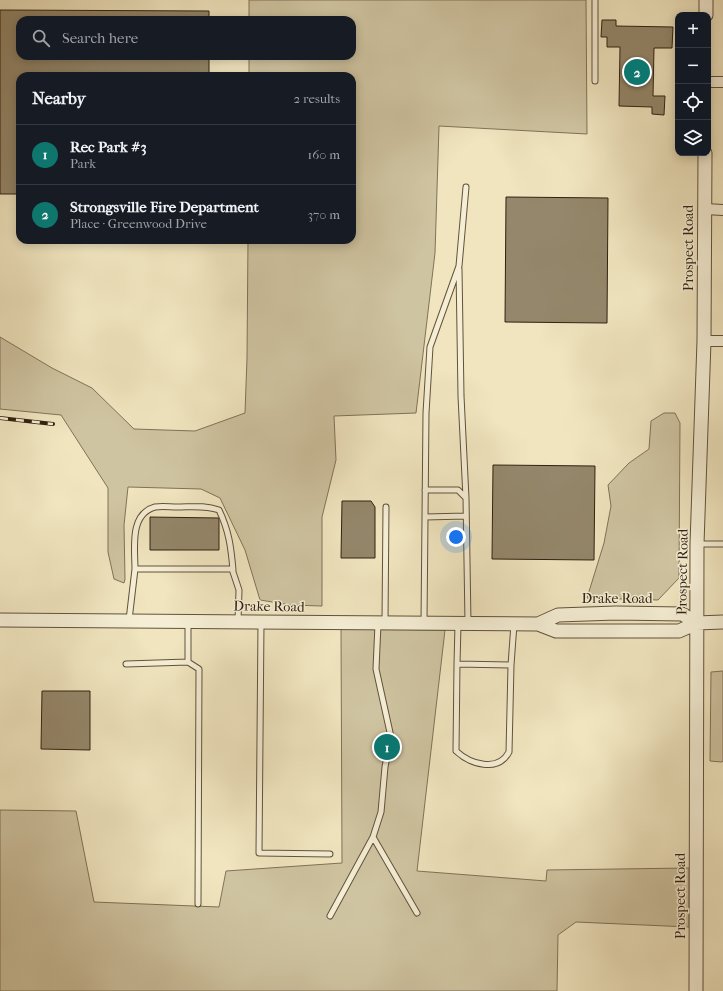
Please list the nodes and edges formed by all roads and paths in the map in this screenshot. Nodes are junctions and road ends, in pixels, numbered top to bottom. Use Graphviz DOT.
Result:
graph roads {
  1 [pos="595,0"];
  2 [pos="706,0"];
  3 [pos="706,12"];
  4 [pos="595,81"];
  5 [pos="711,82"];
  6 [pos="723,82"];
  7 [pos="705,156"];
  8 [pos="466,187"];
  9 [pos="705,209"];
  10 [pos="723,210"];
  11 [pos="459,266"];
  12 [pos="704,341"];
  13 [pos="723,341"];
  14 [pos="425,490"];
  15 [pos="466,498"];
  16 [pos="386,506"];
  17 [pos="466,516"];
  18 [pos="424,517"];
  19 [pos="697,544"];
  20 [pos="723,544"];
  21 [pos="135,569"];
  22 [pos="233,570"];
  23 [pos="0,620"];
  24 [pos="129,621"];
  25 [pos="188,622"];
  26 [pos="238,622"];
  27 [pos="261,622"];
  28 [pos="723,622"];
  29 [pos="381,623"];
  30 [pos="697,623"];
  31 [pos="424,624"];
  32 [pos="463,624"];
  33 [pos="514,624"];
  34 [pos="538,624"];
  35 [pos="188,662"];
  36 [pos="126,664"];
  37 [pos="457,664"];
  38 [pos="511,664"];
  39 [pos="373,837"];
  40 [pos="330,854"];
  41 [pos="198,904"];
  42 [pos="417,913"];
  43 [pos="330,916"];
  44 [pos="696,991"];
  1 -- 4 [label="lane"];
  2 -- 3 [label="street"];
  5 -- 6 [label="street"];
  7 -- 9 [label="street, Prospect Road"];
  8 -- 11 [label="lane"];
  9 -- 10 [label="street"];
  9 -- 12 [label="street, Prospect Road"];
  11 -- 14 [label="lane"];
  11 -- 15 [label="lane"];
  12 -- 13 [label="street"];
  12 -- 19 [label="street, Prospect Road"];
  14 -- 15 [label="lane"];
  14 -- 18 [label="lane"];
  15 -- 17 [label="lane"];
  16 -- 29 [label="lane"];
  17 -- 18 [label="lane"];
  17 -- 32 [label="lane"];
  18 -- 31 [label="lane"];
  19 -- 20 [label="lane"];
  19 -- 30 [label="street, Prospect Road"];
  21 -- 22 [label="lane"];
  21 -- 22 [label="lane"];
  21 -- 24 [label="lane"];
  22 -- 26 [label="lane"];
  23 -- 24 [label="street, Drake Road"];
  24 -- 25 [label="street, Drake Road"];
  25 -- 26 [label="street, Drake Road"];
  25 -- 35 [label="lane"];
  26 -- 27 [label="street, Drake Road"];
  27 -- 29 [label="street, Drake Road"];
  27 -- 40 [label="lane"];
  28 -- 30 [label="street, Drake Road"];
  29 -- 31 [label="street, Drake Road"];
  29 -- 39 [label="lane"];
  30 -- 34 [label="street, Drake Road"];
  30 -- 34 [label="street, Drake Road"];
  30 -- 44 [label="street, Prospect Road"];
  31 -- 32 [label="street, Drake Road"];
  32 -- 33 [label="street, Drake Road"];
  32 -- 37 [label="lane"];
  33 -- 34 [label="street, Drake Road"];
  33 -- 38 [label="lane"];
  35 -- 36 [label="lane"];
  35 -- 41 [label="lane"];
  37 -- 38 [label="lane"];
  37 -- 38 [label="lane"];
  39 -- 42 [label="lane"];
  39 -- 43 [label="lane"];
}
